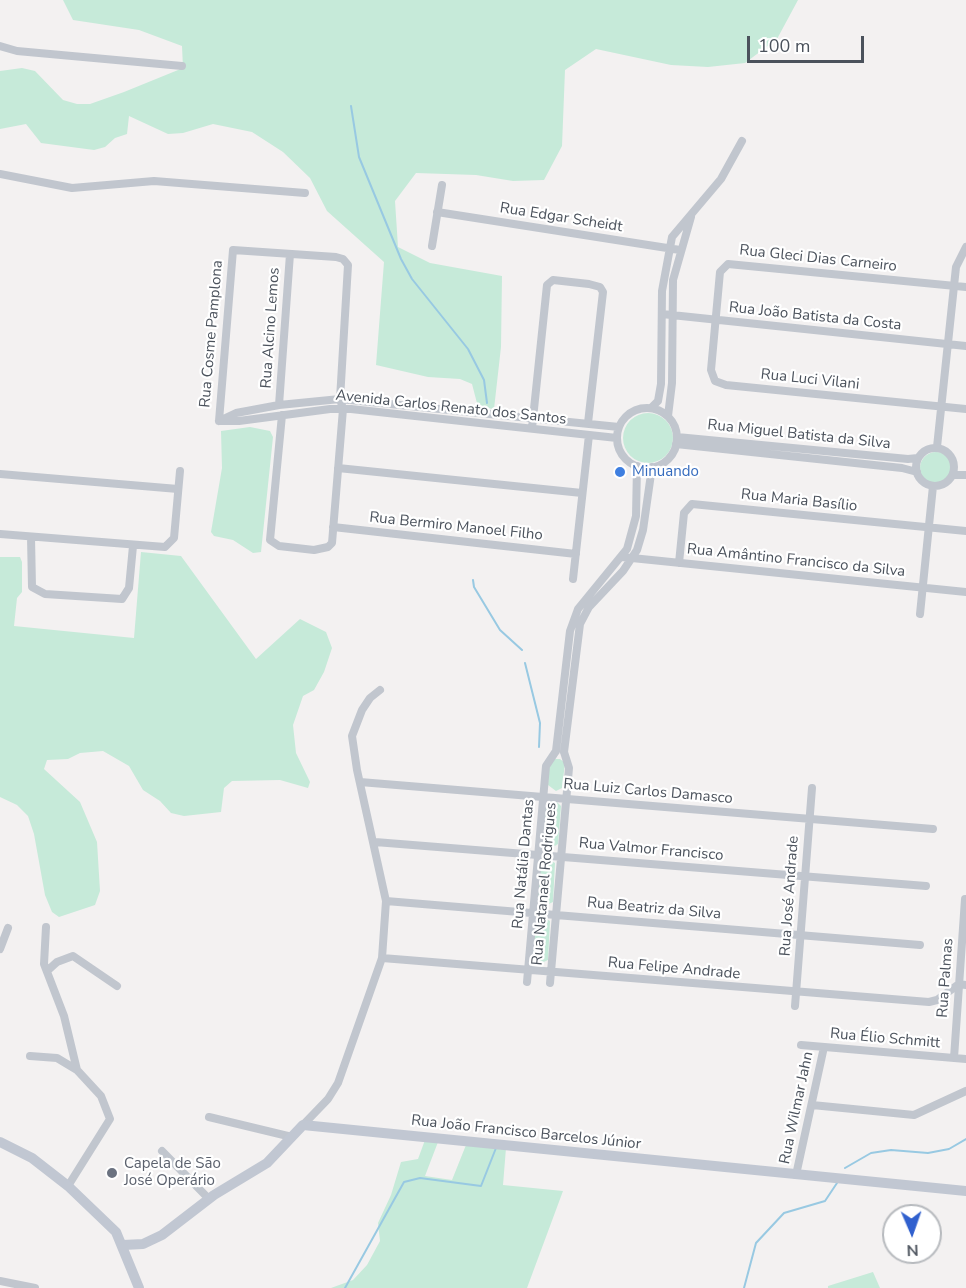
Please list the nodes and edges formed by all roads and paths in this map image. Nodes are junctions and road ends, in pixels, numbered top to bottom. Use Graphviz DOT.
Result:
graph roads {
  1 [pos="0,46"];
  2 [pos="182,66"];
  3 [pos="742,141"];
  4 [pos="0,174"];
  5 [pos="442,185"];
  6 [pos="305,193"];
  7 [pos="437,212"];
  8 [pos="691,216"];
  9 [pos="432,246"];
  10 [pos="669,248"];
  11 [pos="966,248"];
  12 [pos="680,250"];
  13 [pos="290,254"];
  14 [pos="954,286"];
  15 [pos="966,287"];
  16 [pos="662,314"];
  17 [pos="672,315"];
  18 [pos="715,319"];
  19 [pos="948,344"];
  20 [pos="966,346"];
  21 [pos="340,399"];
  22 [pos="279,405"];
  23 [pos="942,406"];
  24 [pos="651,408"];
  25 [pos="343,409"];
  26 [pos="966,409"];
  27 [pos="282,415"];
  28 [pos="668,416"];
  29 [pos="533,417"];
  30 [pos="219,421"];
  31 [pos="588,423"];
  32 [pos="619,427"];
  33 [pos="532,428"];
  34 [pos="589,435"];
  35 [pos="617,438"];
  36 [pos="677,440"];
  37 [pos="937,447"];
  38 [pos="918,458"];
  39 [pos="955,464"];
  40 [pos="965,465"];
  41 [pos="637,466"];
  42 [pos="652,467"];
  43 [pos="338,468"];
  44 [pos="180,471"];
  45 [pos="916,472"];
  46 [pos="0,474"];
  47 [pos="953,475"];
  48 [pos="966,475"];
  49 [pos="933,486"];
  50 [pos="178,489"];
  51 [pos="582,493"];
  52 [pos="333,527"];
  53 [pos="929,527"];
  54 [pos="966,531"];
  55 [pos="0,534"];
  56 [pos="31,537"];
  57 [pos="133,546"];
  58 [pos="576,554"];
  59 [pos="622,557"];
  60 [pos="633,558"];
  61 [pos="679,563"];
  62 [pos="573,579"];
  63 [pos="923,587"];
  64 [pos="966,592"];
  65 [pos="921,614"];
  66 [pos="380,690"];
  67 [pos="560,751"];
  68 [pos="360,782"];
  69 [pos="812,788"];
  70 [pos="543,797"];
  71 [pos="566,799"];
  72 [pos="809,819"];
  73 [pos="933,829"];
  74 [pos="375,842"];
  75 [pos="538,855"];
  76 [pos="561,856"];
  77 [pos="805,876"];
  78 [pos="926,886"];
  79 [pos="965,899"];
  80 [pos="386,901"];
  81 [pos="533,913"];
  82 [pos="556,915"];
  83 [pos="965,925"];
  84 [pos="46,927"];
  85 [pos="8,928"];
  86 [pos="801,935"];
  87 [pos="920,945"];
  88 [pos="0,949"];
  89 [pos="381,958"];
  90 [pos="47,970"];
  91 [pos="528,971"];
  92 [pos="551,973"];
  93 [pos="527,981"];
  94 [pos="550,983"];
  95 [pos="963,984"];
  96 [pos="117,986"];
  97 [pos="796,993"];
  98 [pos="795,1006"];
  99 [pos="801,1045"];
  100 [pos="824,1047"];
  101 [pos="30,1056"];
  102 [pos="954,1058"];
  103 [pos="966,1059"];
  104 [pos="77,1070"];
  105 [pos="966,1091"];
  106 [pos="812,1106"];
  107 [pos="209,1117"];
  108 [pos="303,1125"];
  109 [pos="292,1137"];
  110 [pos="0,1142"];
  111 [pos="162,1151"];
  112 [pos="796,1175"];
  113 [pos="68,1186"];
  114 [pos="966,1191"];
  115 [pos="209,1199"];
  116 [pos="123,1245"];
  117 [pos="0,1281"];
  118 [pos="35,1288"];
  119 [pos="139,1288"];
  1 -- 2 [label="street"];
  3 -- 8 [label="street"];
  4 -- 6 [label="street"];
  5 -- 7 [label="street"];
  7 -- 9 [label="street"];
  7 -- 10 [label="street, Rua Edgar Scheidt"];
  8 -- 10 [label="street"];
  8 -- 12 [label="street"];
  10 -- 12 [label="street, Rua Edgar Scheidt"];
  10 -- 16 [label="street"];
  11 -- 14 [label="street"];
  12 -- 17 [label="street"];
  13 -- 21 [label="street"];
  13 -- 22 [label="street, Rua Alcino Lemos"];
  13 -- 30 [label="street, Rua Cosme Pamplona"];
  14 -- 15 [label="street, Rua Gleci Dias Carneiro"];
  14 -- 18 [label="street, Rua Gleci Dias Carneiro"];
  14 -- 19 [label="street"];
  16 -- 17 [label="street, Rua João Batista da Costa"];
  16 -- 24 [label="street"];
  17 -- 18 [label="street, Rua João Batista da Costa"];
  17 -- 28 [label="street"];
  18 -- 19 [label="street, Rua João Batista da Costa"];
  18 -- 23 [label="street, Rua Luci Vilani"];
  19 -- 20 [label="street, Rua João Batista da Costa"];
  19 -- 23 [label="street"];
  21 -- 22 [label="street, Avenida Carlos Renato dos Santos"];
  21 -- 25 [label="street"];
  21 -- 29 [label="street, Avenida Carlos Renato dos Santos"];
  22 -- 30 [label="street, Avenida Carlos Renato dos Santos"];
  23 -- 26 [label="street, Rua Luci Vilani"];
  23 -- 37 [label="street"];
  24 -- 28 [label="street"];
  24 -- 32 [label="street"];
  25 -- 27 [label="street, Avenida Carlos Renato dos Santos"];
  25 -- 33 [label="street, Avenida Carlos Renato dos Santos"];
  25 -- 43 [label="street"];
  27 -- 30 [label="street, Avenida Carlos Renato dos Santos"];
  27 -- 52 [label="street"];
  28 -- 36 [label="street"];
  29 -- 31 [label="street, Avenida Carlos Renato dos Santos"];
  29 -- 31 [label="street"];
  29 -- 33 [label="street"];
  31 -- 32 [label="street, Avenida Carlos Renato dos Santos"];
  32 -- 35 [label="street"];
  33 -- 34 [label="street, Avenida Carlos Renato dos Santos"];
  34 -- 35 [label="street, Avenida Carlos Renato dos Santos"];
  34 -- 51 [label="street"];
  35 -- 41 [label="street"];
  36 -- 38 [label="street, Rua Miguel Batista da Silva"];
  36 -- 42 [label="street"];
  36 -- 45 [label="street, Rua Miguel Batista da Silva"];
  37 -- 38 [label="street"];
  37 -- 39 [label="street"];
  38 -- 45 [label="street"];
  39 -- 40 [label="street"];
  39 -- 47 [label="street"];
  41 -- 42 [label="street"];
  41 -- 59 [label="street"];
  42 -- 60 [label="street"];
  43 -- 51 [label="street"];
  43 -- 52 [label="street"];
  44 -- 50 [label="street"];
  45 -- 49 [label="street"];
  46 -- 50 [label="street"];
  47 -- 48 [label="street"];
  47 -- 49 [label="street"];
  49 -- 53 [label="street"];
  50 -- 57 [label="street"];
  51 -- 58 [label="street"];
  52 -- 58 [label="street, Rua Bermiro Manoel Filho"];
  53 -- 54 [label="street, Rua Maria Basílio"];
  53 -- 61 [label="street, Rua Maria Basílio"];
  53 -- 63 [label="street"];
  55 -- 56 [label="street"];
  56 -- 57 [label="street"];
  56 -- 57 [label="street"];
  58 -- 62 [label="street"];
  59 -- 60 [label="street, Rua Amântino Francisco da Silva"];
  59 -- 67 [label="street"];
  60 -- 61 [label="street, Rua Amântino Francisco da Silva"];
  60 -- 67 [label="street"];
  61 -- 63 [label="street, Rua Amântino Francisco da Silva"];
  63 -- 64 [label="street, Rua Amântino Francisco da Silva"];
  63 -- 65 [label="street"];
  66 -- 68 [label="street"];
  67 -- 70 [label="street, Rua Natália Dantas"];
  67 -- 71 [label="street, Rua Natanael Rodrigues"];
  68 -- 70 [label="street, Rua Luiz Carlos Damasco"];
  68 -- 74 [label="street"];
  69 -- 72 [label="street, Rua José Andrade"];
  70 -- 71 [label="street, Rua Luiz Carlos Damasco"];
  70 -- 75 [label="street, Rua Natália Dantas"];
  71 -- 72 [label="street, Rua Luiz Carlos Damasco"];
  71 -- 76 [label="street, Rua Natanael Rodrigues"];
  72 -- 73 [label="street, Rua Luiz Carlos Damasco"];
  72 -- 77 [label="street, Rua José Andrade"];
  74 -- 75 [label="street, Rua Valmor Francisco"];
  74 -- 80 [label="street"];
  75 -- 76 [label="street, Rua Valmor Francisco"];
  75 -- 81 [label="street, Rua Natália Dantas"];
  76 -- 77 [label="street, Rua Valmor Francisco"];
  76 -- 82 [label="street, Rua Natanael Rodrigues"];
  77 -- 78 [label="street, Rua Valmor Francisco"];
  77 -- 86 [label="street, Rua José Andrade"];
  79 -- 83 [label="street, Rua Palmas"];
  80 -- 81 [label="street, Rua Beatriz da Silva"];
  80 -- 89 [label="street"];
  81 -- 82 [label="street, Rua Beatriz da Silva"];
  81 -- 91 [label="street, Rua Natália Dantas"];
  82 -- 86 [label="street, Rua Beatriz da Silva"];
  82 -- 92 [label="street, Rua Natanael Rodrigues"];
  83 -- 95 [label="street, Rua Palmas"];
  84 -- 90 [label="street"];
  85 -- 88 [label="street"];
  86 -- 87 [label="street, Rua Beatriz da Silva"];
  86 -- 97 [label="street, Rua José Andrade"];
  89 -- 91 [label="street, Rua Felipe Andrade"];
  89 -- 108 [label="street"];
  90 -- 96 [label="street"];
  90 -- 104 [label="street"];
  91 -- 92 [label="street, Rua Felipe Andrade"];
  91 -- 93 [label="street, Rua Natália Dantas"];
  92 -- 94 [label="street, Rua Natanael Rodrigues"];
  92 -- 97 [label="street, Rua Felipe Andrade"];
  95 -- 97 [label="street, Rua Felipe Andrade"];
  95 -- 102 [label="street, Rua Palmas"];
  97 -- 98 [label="street, Rua José Andrade"];
  99 -- 100 [label="street, Rua Élio Schmitt"];
  100 -- 102 [label="street, Rua Élio Schmitt"];
  100 -- 106 [label="street, Rua Wilmar Jahn"];
  101 -- 104 [label="street"];
  102 -- 103 [label="street, Rua Élio Schmitt"];
  104 -- 113 [label="street"];
  105 -- 106 [label="street"];
  106 -- 112 [label="street, Rua Wilmar Jahn"];
  107 -- 109 [label="street"];
  108 -- 109 [label="street"];
  108 -- 112 [label="street, Rua João Francisco Barcelos Júnior"];
  109 -- 115 [label="street"];
  110 -- 113 [label="street"];
  111 -- 115 [label="street"];
  112 -- 114 [label="street, Rua João Francisco Barcelos Júnior"];
  113 -- 116 [label="street"];
  115 -- 116 [label="street"];
  116 -- 119 [label="street"];
  117 -- 118 [label="street"];
}
